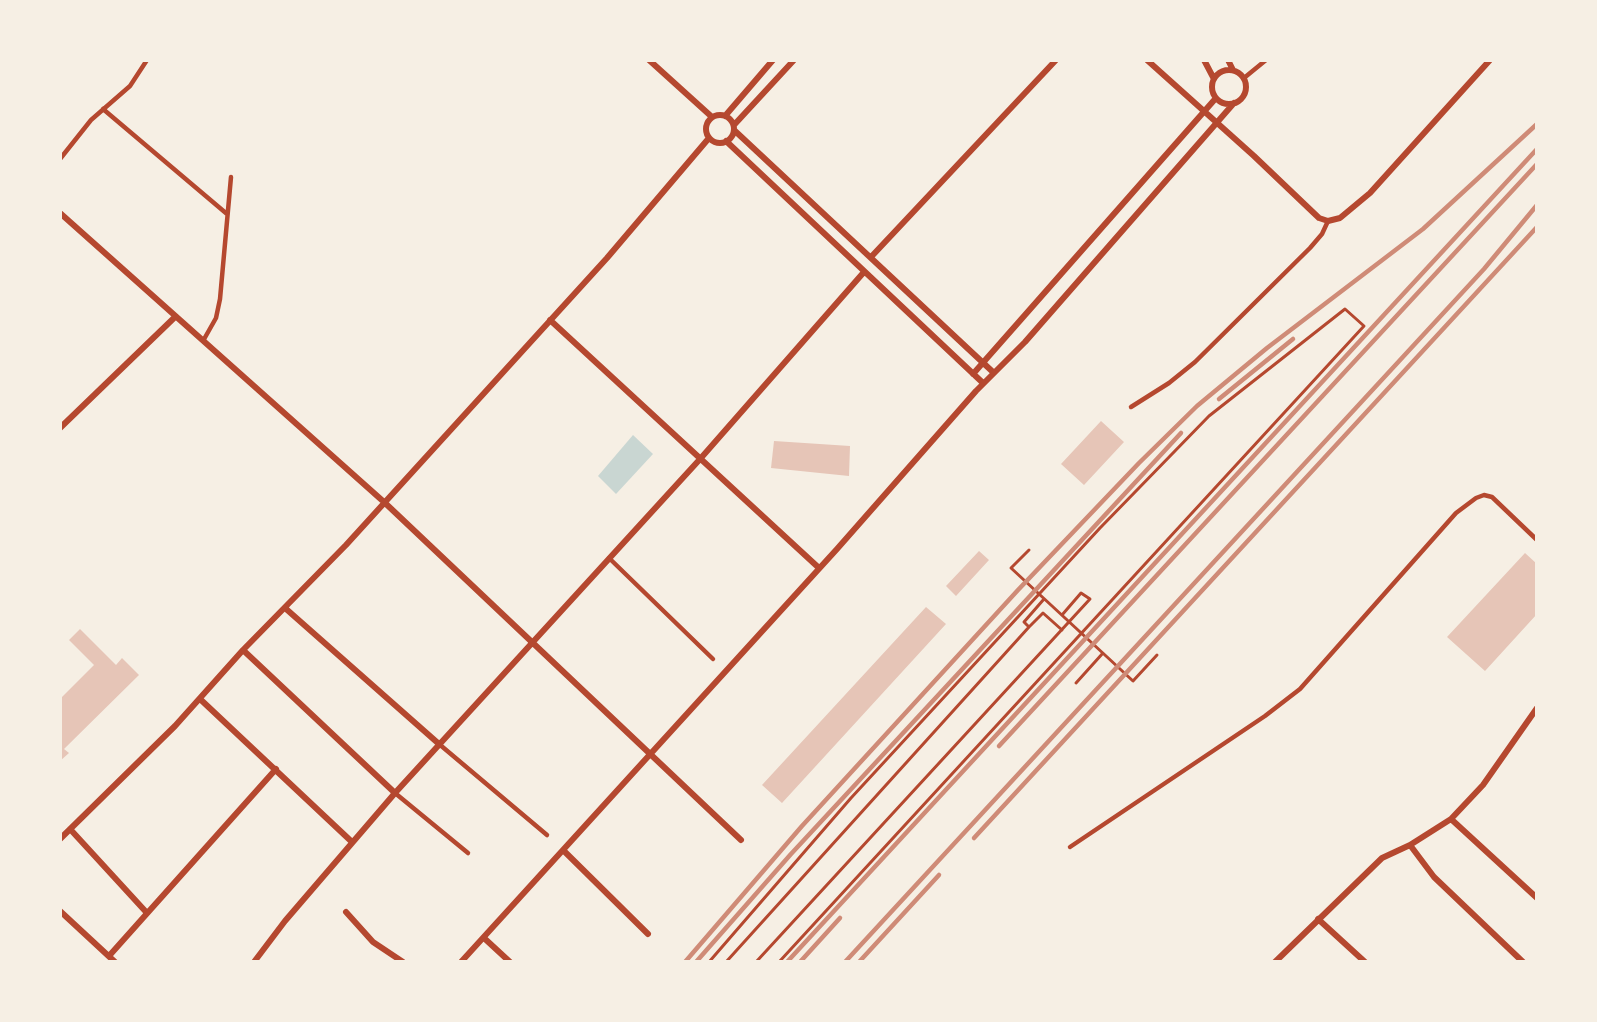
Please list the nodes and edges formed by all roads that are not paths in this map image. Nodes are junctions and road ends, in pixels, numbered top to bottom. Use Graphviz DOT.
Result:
graph roads {
  1 [pos="147,60"];
  2 [pos="649,60"];
  3 [pos="773,60"];
  4 [pos="794,60"];
  5 [pos="1056,60"];
  6 [pos="1147,60"];
  7 [pos="1204,60"];
  8 [pos="1228,60"];
  9 [pos="1266,60"];
  10 [pos="1490,60"];
  11 [pos="1233,70"];
  12 [pos="1244,78"];
  13 [pos="1214,79"];
  14 [pos="1216,98"];
  15 [pos="1234,103"];
  16 [pos="103,110"];
  17 [pos="1205,112"];
  18 [pos="725,116"];
  19 [pos="712,117"];
  20 [pos="1218,123"];
  21 [pos="734,128"];
  22 [pos="709,138"];
  23 [pos="726,141"];
  24 [pos="60,159"];
  25 [pos="231,177"];
  26 [pos="60,213"];
  27 [pos="227,214"];
  28 [pos="1328,221"];
  29 [pos="871,257"];
  30 [pos="864,272"];
  31 [pos="175,316"];
  32 [pos="550,320"];
  33 [pos="203,341"];
  34 [pos="984,363"];
  35 [pos="994,373"];
  36 [pos="973,374"];
  37 [pos="983,383"];
  38 [pos="1131,407"];
  39 [pos="60,428"];
  40 [pos="701,458"];
  41 [pos="384,502"];
  42 [pos="1537,540"];
  43 [pos="609,558"];
  44 [pos="819,568"];
  45 [pos="285,608"];
  46 [pos="531,641"];
  47 [pos="243,650"];
  48 [pos="713,659"];
  49 [pos="200,699"];
  50 [pos="1537,708"];
  51 [pos="439,744"];
  52 [pos="650,755"];
  53 [pos="276,770"];
  54 [pos="395,793"];
  55 [pos="1451,819"];
  56 [pos="70,830"];
  57 [pos="547,835"];
  58 [pos="60,838"];
  59 [pos="741,840"];
  60 [pos="352,842"];
  61 [pos="1410,845"];
  62 [pos="1070,847"];
  63 [pos="563,850"];
  64 [pos="468,853"];
  65 [pos="1537,898"];
  66 [pos="60,911"];
  67 [pos="346,912"];
  68 [pos="147,913"];
  69 [pos="1318,919"];
  70 [pos="648,934"];
  71 [pos="484,938"];
  72 [pos="109,956"];
  73 [pos="115,962"];
  74 [pos="254,962"];
  75 [pos="403,962"];
  76 [pos="461,962"];
  77 [pos="510,962"];
  78 [pos="1275,962"];
  79 [pos="1365,962"];
  80 [pos="1523,962"];
  1 -- 16 [label="lane"];
  2 -- 19 [label="street"];
  3 -- 18 [label="street"];
  4 -- 21 [label="street"];
  5 -- 29 [label="street"];
  6 -- 17 [label="street"];
  7 -- 13 [label="street"];
  8 -- 11 [label="street"];
  9 -- 12 [label="lane"];
  10 -- 28 [label="street"];
  11 -- 12 [label="street"];
  11 -- 13 [label="street"];
  12 -- 15 [label="street"];
  13 -- 14 [label="street"];
  14 -- 15 [label="street"];
  14 -- 17 [label="street"];
  15 -- 20 [label="street"];
  16 -- 24 [label="lane"];
  16 -- 27 [label="lane"];
  17 -- 20 [label="street"];
  17 -- 34 [label="street"];
  18 -- 19 [label="street"];
  18 -- 21 [label="street"];
  19 -- 22 [label="street"];
  20 -- 28 [label="street"];
  20 -- 35 [label="street"];
  21 -- 23 [label="street"];
  21 -- 29 [label="street"];
  22 -- 23 [label="street"];
  22 -- 32 [label="street"];
  23 -- 30 [label="street"];
  25 -- 27 [label="lane"];
  26 -- 31 [label="street"];
  27 -- 33 [label="lane"];
  28 -- 38 [label="lane"];
  29 -- 34 [label="street"];
  30 -- 36 [label="street"];
  30 -- 40 [label="street"];
  31 -- 33 [label="street"];
  31 -- 39 [label="street"];
  32 -- 40 [label="street"];
  32 -- 41 [label="street"];
  33 -- 41 [label="street"];
  34 -- 35 [label="street"];
  34 -- 36 [label="street"];
  35 -- 37 [label="street"];
  36 -- 37 [label="street"];
  37 -- 44 [label="street"];
  40 -- 43 [label="street"];
  40 -- 44 [label="street"];
  41 -- 45 [label="street"];
  41 -- 46 [label="street"];
  42 -- 62 [label="lane"];
  43 -- 46 [label="street"];
  43 -- 48 [label="lane"];
  44 -- 52 [label="street"];
  45 -- 47 [label="street"];
  45 -- 51 [label="street"];
  46 -- 51 [label="street"];
  46 -- 52 [label="street"];
  47 -- 49 [label="street"];
  47 -- 54 [label="street"];
  49 -- 53 [label="street"];
  49 -- 56 [label="street"];
  50 -- 55 [label="street"];
  51 -- 54 [label="street"];
  51 -- 57 [label="lane"];
  52 -- 59 [label="street"];
  52 -- 63 [label="street"];
  53 -- 60 [label="street"];
  53 -- 68 [label="street"];
  54 -- 60 [label="street"];
  54 -- 64 [label="lane"];
  55 -- 61 [label="street"];
  55 -- 65 [label="street"];
  56 -- 58 [label="street"];
  56 -- 68 [label="street"];
  60 -- 74 [label="street"];
  61 -- 69 [label="street"];
  61 -- 80 [label="street"];
  63 -- 70 [label="street"];
  63 -- 71 [label="street"];
  66 -- 72 [label="street"];
  67 -- 75 [label="street"];
  68 -- 72 [label="street"];
  69 -- 78 [label="street"];
  69 -- 79 [label="street"];
  71 -- 76 [label="street"];
  71 -- 77 [label="street"];
  72 -- 73 [label="street"];
}
